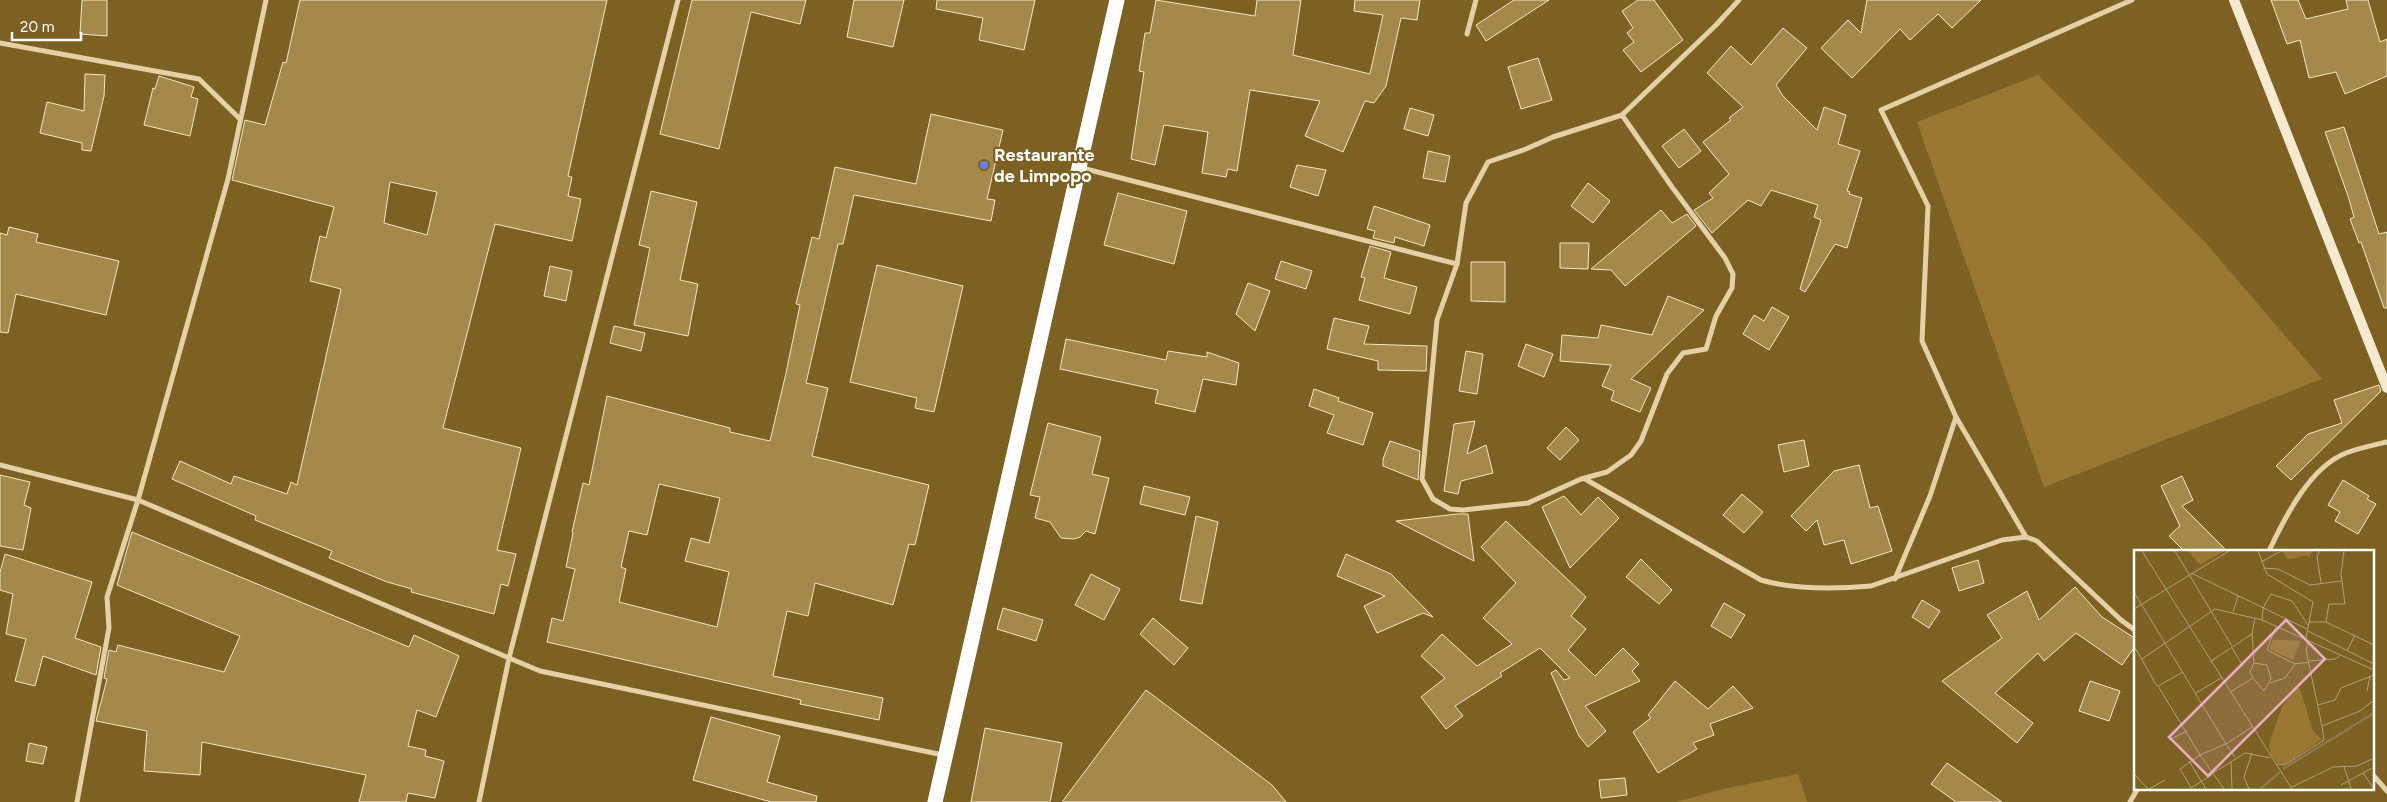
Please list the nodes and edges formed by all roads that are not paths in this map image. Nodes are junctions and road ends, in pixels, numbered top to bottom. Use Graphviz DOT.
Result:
graph roads {
  1 [pos="266,0"];
  2 [pos="678,0"];
  3 [pos="1117,0"];
  4 [pos="1476,0"];
  5 [pos="1739,0"];
  6 [pos="2132,0"];
  7 [pos="2234,0"];
  8 [pos="1467,34"];
  9 [pos="0,44"];
  10 [pos="1622,115"];
  11 [pos="240,119"];
  12 [pos="1080,167"];
  13 [pos="1457,264"];
  14 [pos="2387,388"];
  15 [pos="1956,416"];
  16 [pos="2387,442"];
  17 [pos="0,465"];
  18 [pos="1585,479"];
  19 [pos="138,500"];
  20 [pos="2026,537"];
  21 [pos="2269,550"];
  22 [pos="1895,579"];
  23 [pos="2134,630"];
  24 [pos="509,658"];
  25 [pos="946,756"];
  26 [pos="2374,776"];
  27 [pos="2137,790"];
  28 [pos="2387,791"];
  29 [pos="77,802"];
  30 [pos="479,802"];
  31 [pos="936,802"];
  32 [pos="2130,802"];
  1 -- 11 [label="street"];
  2 -- 24 [label="street"];
  3 -- 12 [label="highway"];
  4 -- 8 [label="street"];
  5 -- 10 [label="street"];
  6 -- 15 [label="street"];
  7 -- 14 [label="street"];
  9 -- 11 [label="street"];
  10 -- 13 [label="street"];
  10 -- 18 [label="street"];
  11 -- 19 [label="street"];
  12 -- 13 [label="street"];
  12 -- 25 [label="highway"];
  13 -- 18 [label="street"];
  15 -- 20 [label="street"];
  15 -- 22 [label="street"];
  16 -- 21 [label="street"];
  17 -- 19 [label="street"];
  18 -- 22 [label="street"];
  19 -- 24 [label="street"];
  19 -- 29 [label="street"];
  20 -- 22 [label="street"];
  20 -- 23 [label="street"];
  24 -- 25 [label="street"];
  24 -- 30 [label="street"];
  25 -- 31 [label="highway"];
  26 -- 28 [label="street"];
  27 -- 32 [label="street"];
}
